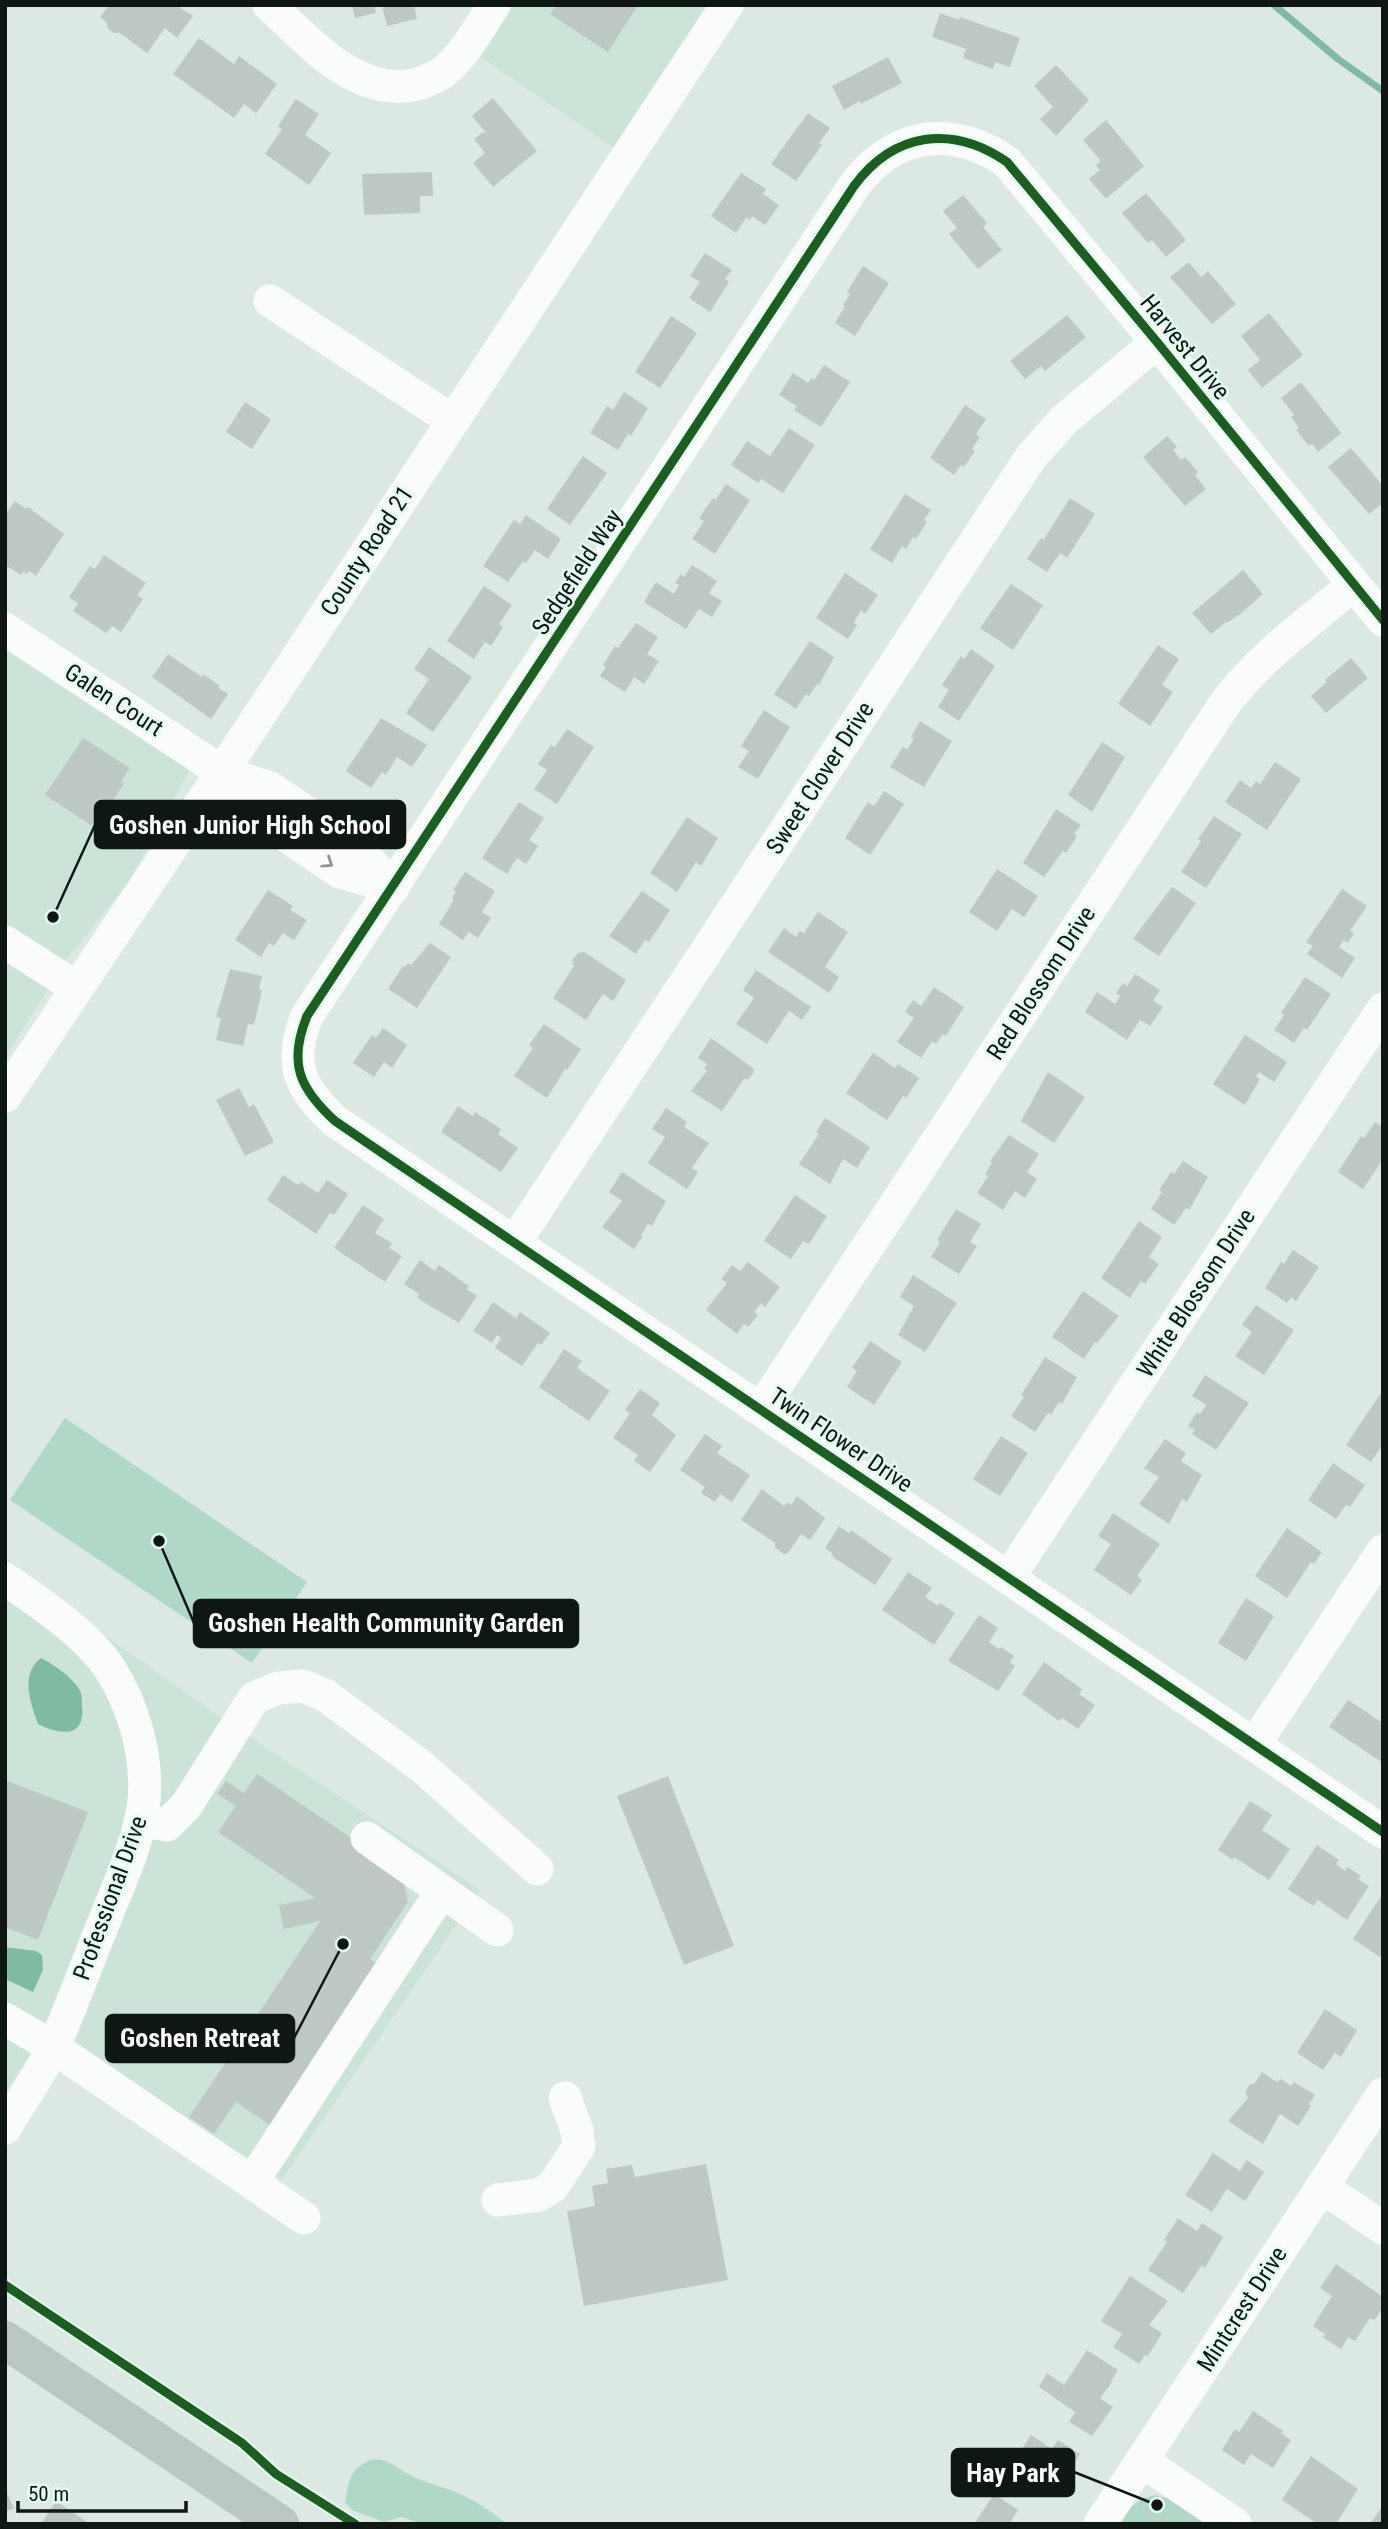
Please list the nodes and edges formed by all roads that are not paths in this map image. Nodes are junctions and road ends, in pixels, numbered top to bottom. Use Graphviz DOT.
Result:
graph roads {
  1 [pos="269,5"];
  2 [pos="494,5"];
  3 [pos="727,5"];
  4 [pos="932,138"];
  5 [pos="270,301"];
  6 [pos="1157,342"];
  7 [pos="453,421"];
  8 [pos="1353,585"];
  9 [pos="1383,620"];
  10 [pos="5,629"];
  11 [pos="222,772"];
  12 [pos="393,888"];
  13 [pos="5,942"];
  14 [pos="77,988"];
  15 [pos="1383,1009"];
  16 [pos="297,1064"];
  17 [pos="5,1096"];
  18 [pos="514,1242"];
  19 [pos="761,1409"];
  20 [pos="1383,1551"];
  21 [pos="1009,1577"];
  22 [pos="5,1579"];
  23 [pos="1254,1745"];
  24 [pos="140,1821"];
  25 [pos="1383,1832"];
  26 [pos="367,1838"];
  27 [pos="537,1869"];
  28 [pos="442,1891"];
  29 [pos="497,1930"];
  30 [pos="5,2019"];
  31 [pos="53,2047"];
  32 [pos="1383,2094"];
  33 [pos="565,2098"];
  34 [pos="5,2129"];
  35 [pos="252,2182"];
  36 [pos="1322,2187"];
  37 [pos="498,2200"];
  38 [pos="304,2218"];
  39 [pos="1383,2228"];
  40 [pos="5,2340"];
  41 [pos="1142,2461"];
  42 [pos="280,2524"];
  43 [pos="1100,2524"];
  44 [pos="1235,2524"];
  1 -- 2 [label="street"];
  3 -- 7 [label="street, County Road 21"];
  4 -- 6 [label="street, Harvest Drive"];
  4 -- 12 [label="street, Sedgefield Way"];
  5 -- 7 [label="street"];
  6 -- 8 [label="street, Harvest Drive"];
  6 -- 18 [label="street, Sweet Clover Drive"];
  7 -- 11 [label="street, County Road 21"];
  8 -- 9 [label="street, Harvest Drive"];
  8 -- 19 [label="street, Red Blossom Drive"];
  10 -- 11 [label="street, Galen Court"];
  11 -- 12 [label="street, Galen Court"];
  11 -- 14 [label="street, County Road 21"];
  12 -- 16 [label="street, Sedgefield Way"];
  13 -- 14 [label="street"];
  14 -- 17 [label="street, County Road 21"];
  15 -- 21 [label="street, White Blossom Drive"];
  16 -- 18 [label="street, Twin Flower Drive"];
  18 -- 19 [label="street, Twin Flower Drive"];
  19 -- 21 [label="street, Twin Flower Drive"];
  20 -- 23 [label="street"];
  21 -- 23 [label="street, Twin Flower Drive"];
  22 -- 24 [label="street, Professional Drive"];
  23 -- 25 [label="street, Twin Flower Drive"];
  24 -- 27 [label="street"];
  24 -- 31 [label="street, Professional Drive"];
  26 -- 28 [label="street"];
  28 -- 29 [label="street"];
  28 -- 35 [label="street"];
  30 -- 31 [label="street"];
  31 -- 34 [label="street, Professional Drive"];
  31 -- 35 [label="street"];
  32 -- 36 [label="street, Mintcrest Drive"];
  33 -- 37 [label="street"];
  35 -- 38 [label="street"];
  36 -- 39 [label="street"];
  36 -- 41 [label="street, Mintcrest Drive"];
  40 -- 42 [label="main road"];
  41 -- 43 [label="street, Mintcrest Drive"];
  41 -- 44 [label="street"];
}
